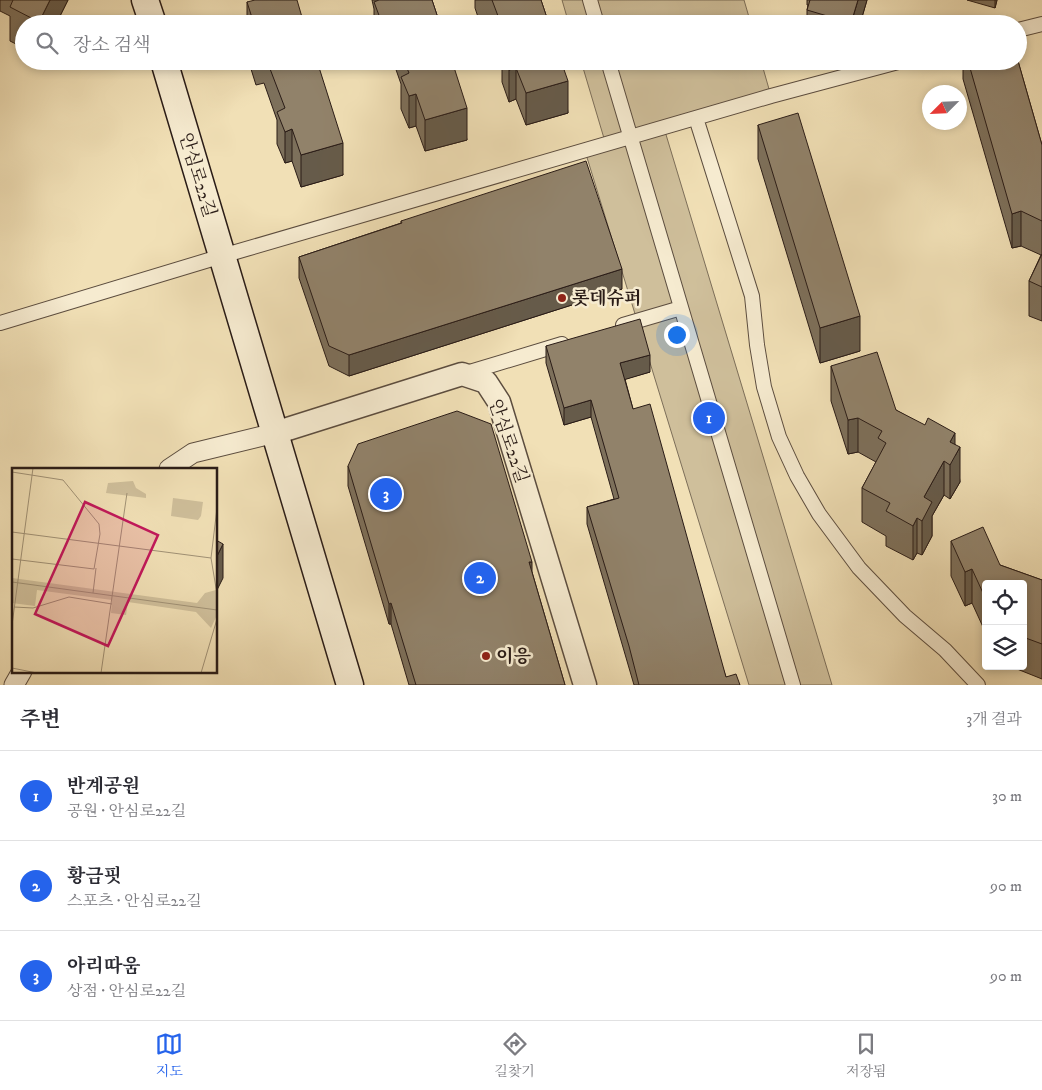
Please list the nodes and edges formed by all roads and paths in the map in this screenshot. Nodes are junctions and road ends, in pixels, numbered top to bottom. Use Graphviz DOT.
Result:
graph roads {
  1 [pos="146,0"];
  2 [pos="590,0"];
  3 [pos="150,15"];
  4 [pos="594,15"];
  5 [pos="1042,24"];
  6 [pos="1027,28"];
  7 [pos="167,70"];
  8 [pos="611,70"];
  9 [pos="869,70"];
  10 [pos="696,118"];
  11 [pos="222,256"];
  12 [pos="681,308"];
  13 [pos="0,324"];
  14 [pos="615,328"];
  15 [pos="576,339"];
  16 [pos="462,374"];
  17 [pos="275,433"];
  18 [pos="170,468"];
  19 [pos="21,672"];
  20 [pos="14,685"];
  21 [pos="350,685"];
  22 [pos="585,685"];
  23 [pos="793,685"];
  24 [pos="978,685"];
  1 -- 3 [label="main road"];
  2 -- 4 [label="street"];
  5 -- 6 [label="street"];
  7 -- 11 [label="main road, 안심로22길"];
  8 -- 12 [label="street"];
  9 -- 10 [label="street"];
  10 -- 11 [label="street"];
  10 -- 24 [label="street"];
  11 -- 13 [label="street"];
  11 -- 17 [label="main road, 안심로22길"];
  12 -- 14 [label="street"];
  12 -- 23 [label="street"];
  15 -- 16 [label="street"];
  16 -- 17 [label="street"];
  16 -- 22 [label="street, 안심로22길"];
  17 -- 18 [label="street"];
  17 -- 21 [label="main road, 안심로22길"];
  19 -- 20 [label="street"];
}
